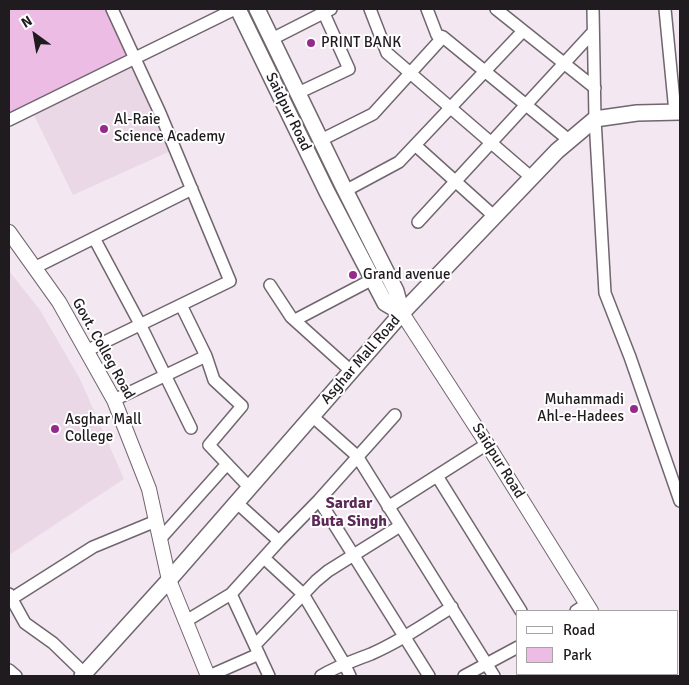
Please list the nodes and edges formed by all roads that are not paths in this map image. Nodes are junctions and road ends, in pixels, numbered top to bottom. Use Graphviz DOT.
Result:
graph roads {
  1 [pos="112,9"];
  2 [pos="237,9"];
  3 [pos="257,9"];
  4 [pos="370,9"];
  5 [pos="427,9"];
  6 [pos="496,9"];
  7 [pos="605,9"];
  8 [pos="665,9"];
  9 [pos="326,10"];
  10 [pos="593,10"];
  11 [pos="523,31"];
  12 [pos="593,32"];
  13 [pos="443,38"];
  14 [pos="272,39"];
  15 [pos="135,58"];
  16 [pos="564,63"];
  17 [pos="485,71"];
  18 [pos="410,73"];
  19 [pos="595,88"];
  20 [pos="298,93"];
  21 [pos="526,104"];
  22 [pos="450,108"];
  23 [pos="677,112"];
  24 [pos="595,119"];
  25 [pos="9,120"];
  26 [pos="320,140"];
  27 [pos="570,140"];
  28 [pos="491,143"];
  29 [pos="416,145"];
  30 [pos="532,178"];
  31 [pos="455,181"];
  32 [pos="192,189"];
  33 [pos="345,191"];
  34 [pos="495,217"];
  35 [pos="418,222"];
  36 [pos="9,232"];
  37 [pos="94,238"];
  38 [pos="34,268"];
  39 [pos="372,279"];
  40 [pos="270,285"];
  41 [pos="181,304"];
  42 [pos="402,313"];
  43 [pos="295,320"];
  44 [pos="140,324"];
  45 [pos="86,351"];
  46 [pos="206,356"];
  47 [pos="352,371"];
  48 [pos="165,376"];
  49 [pos="114,400"];
  50 [pos="395,415"];
  51 [pos="312,416"];
  52 [pos="191,428"];
  53 [pos="487,444"];
  54 [pos="357,456"];
  55 [pos="227,464"];
  56 [pos="437,476"];
  57 [pos="249,487"];
  58 [pos="319,500"];
  59 [pos="680,501"];
  60 [pos="236,502"];
  61 [pos="388,507"];
  62 [pos="156,520"];
  63 [pos="400,526"];
  64 [pos="160,539"];
  65 [pos="279,541"];
  66 [pos="355,555"];
  67 [pos="264,558"];
  68 [pos="169,580"];
  69 [pos="231,594"];
  70 [pos="303,594"];
  71 [pos="10,596"];
  72 [pos="452,607"];
  73 [pos="585,609"];
  74 [pos="520,610"];
  75 [pos="186,621"];
  76 [pos="405,637"];
  77 [pos="516,648"];
  78 [pos="257,649"];
  79 [pos="344,663"];
  80 [pos="486,664"];
  81 [pos="9,670"];
  82 [pos="83,675"];
  83 [pos="16,676"];
  84 [pos="209,676"];
  85 [pos="269,676"];
  86 [pos="321,676"];
  87 [pos="350,676"];
  88 [pos="429,676"];
  89 [pos="464,676"];
  90 [pos="494,676"];
  1 -- 15 [label="street"];
  2 -- 15 [label="street"];
  2 -- 39 [label="main road, Saidpur Road"];
  3 -- 14 [label="main road, Saidpur Road"];
  4 -- 18 [label="street"];
  5 -- 13 [label="street"];
  6 -- 11 [label="street"];
  7 -- 10 [label="street"];
  8 -- 23 [label="street"];
  9 -- 14 [label="street"];
  9 -- 20 [label="street"];
  10 -- 12 [label="street"];
  11 -- 16 [label="street"];
  11 -- 17 [label="street"];
  12 -- 16 [label="street"];
  12 -- 19 [label="street"];
  13 -- 17 [label="street"];
  13 -- 18 [label="street"];
  14 -- 20 [label="main road, Saidpur Road"];
  15 -- 25 [label="street"];
  15 -- 32 [label="street"];
  16 -- 19 [label="street"];
  16 -- 21 [label="street"];
  17 -- 21 [label="street"];
  17 -- 22 [label="street"];
  18 -- 22 [label="street"];
  18 -- 26 [label="street"];
  19 -- 24 [label="street"];
  20 -- 26 [label="main road, Saidpur Road"];
  21 -- 27 [label="street"];
  21 -- 28 [label="street"];
  22 -- 28 [label="street"];
  22 -- 29 [label="street"];
  23 -- 24 [label="main road"];
  24 -- 27 [label="main road, Asghar Mall Road"];
  24 -- 59 [label="street"];
  26 -- 33 [label="main road, Saidpur Road"];
  27 -- 30 [label="main road, Asghar Mall Road"];
  28 -- 30 [label="street"];
  28 -- 31 [label="street"];
  29 -- 31 [label="street"];
  29 -- 33 [label="street"];
  30 -- 34 [label="main road, Asghar Mall Road"];
  31 -- 34 [label="street"];
  31 -- 35 [label="street"];
  32 -- 37 [label="street"];
  32 -- 41 [label="street"];
  33 -- 42 [label="main road, Saidpur Road"];
  34 -- 42 [label="main road, Asghar Mall Road"];
  36 -- 38 [label="street, Govt. Colleg Road"];
  37 -- 38 [label="street"];
  37 -- 44 [label="street"];
  38 -- 45 [label="street, Govt. Colleg Road"];
  39 -- 42 [label="main road, Saidpur Road"];
  39 -- 43 [label="street"];
  40 -- 43 [label="street"];
  41 -- 44 [label="street"];
  41 -- 46 [label="street"];
  42 -- 47 [label="main road, Asghar Mall Road"];
  42 -- 53 [label="street, Saidpur Road"];
  43 -- 47 [label="street"];
  44 -- 45 [label="street"];
  44 -- 48 [label="street"];
  45 -- 49 [label="street, Govt. Colleg Road"];
  46 -- 48 [label="street"];
  46 -- 55 [label="street"];
  47 -- 51 [label="main road, Asghar Mall Road"];
  48 -- 49 [label="street"];
  48 -- 52 [label="street"];
  49 -- 62 [label="street, Govt. Colleg Road"];
  50 -- 54 [label="street"];
  51 -- 54 [label="street"];
  51 -- 57 [label="main road, Asghar Mall Road"];
  53 -- 56 [label="street"];
  53 -- 73 [label="street, Saidpur Road"];
  54 -- 58 [label="street"];
  54 -- 61 [label="street"];
  55 -- 57 [label="street"];
  55 -- 64 [label="street"];
  56 -- 61 [label="street"];
  56 -- 74 [label="street"];
  57 -- 60 [label="main road, Asghar Mall Road"];
  58 -- 65 [label="street"];
  58 -- 66 [label="street"];
  60 -- 65 [label="street"];
  60 -- 68 [label="main road, Asghar Mall Road"];
  61 -- 63 [label="street"];
  62 -- 64 [label="street, Govt. Colleg Road"];
  62 -- 71 [label="street"];
  63 -- 66 [label="street"];
  63 -- 72 [label="street"];
  64 -- 68 [label="street, Govt. Colleg Road"];
  65 -- 67 [label="street"];
  66 -- 70 [label="street"];
  66 -- 76 [label="street"];
  67 -- 69 [label="street"];
  67 -- 70 [label="street"];
  68 -- 75 [label="street, Govt. Colleg Road"];
  68 -- 82 [label="main road, Asghar Mall Road"];
  69 -- 75 [label="street"];
  69 -- 78 [label="street"];
  70 -- 78 [label="street"];
  70 -- 79 [label="street"];
  71 -- 82 [label="street"];
  72 -- 76 [label="street"];
  72 -- 80 [label="street"];
  75 -- 84 [label="street, Govt. Colleg Road"];
  76 -- 79 [label="street"];
  76 -- 88 [label="street"];
  77 -- 80 [label="street"];
  78 -- 84 [label="street"];
  78 -- 85 [label="street"];
  79 -- 86 [label="street"];
  79 -- 87 [label="street"];
  80 -- 89 [label="street"];
  80 -- 90 [label="street"];
  81 -- 83 [label="street"];
}
